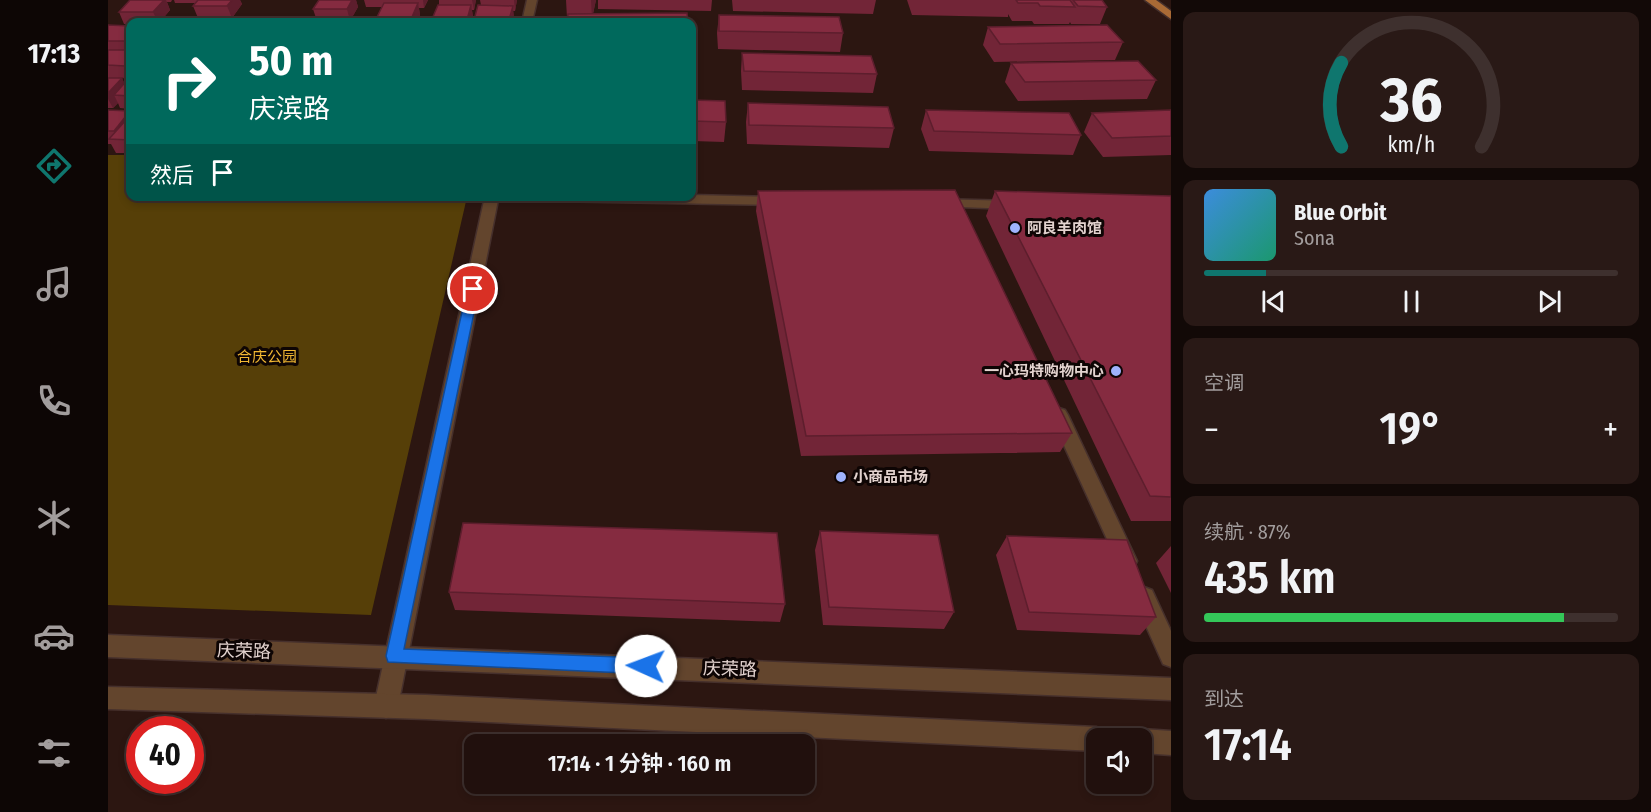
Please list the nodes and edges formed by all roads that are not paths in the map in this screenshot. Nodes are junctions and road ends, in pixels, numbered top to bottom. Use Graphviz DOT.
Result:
graph roads {
  1 [pos="532,0"];
  2 [pos="1150,0"];
  3 [pos="1171,16"];
  4 [pos="528,18"];
  5 [pos="696,199"];
  6 [pos="491,201"];
  7 [pos="797,201"];
  8 [pos="926,203"];
  9 [pos="961,204"];
  10 [pos="1031,206"];
  11 [pos="971,225"];
  12 [pos="1051,398"];
  13 [pos="108,646"];
  14 [pos="394,656"];
  15 [pos="1171,656"];
  16 [pos="1171,689"];
  17 [pos="108,698"];
  18 [pos="386,706"];
  19 [pos="1086,739"];
  20 [pos="1152,742"];
  21 [pos="1171,743"];
  1 -- 4 [label="street"];
  2 -- 3 [label="main road"];
  5 -- 7 [label="street"];
  6 -- 14 [label="street"];
  8 -- 9 [label="street"];
  9 -- 10 [label="street"];
  9 -- 11 [label="street"];
  12 -- 15 [label="street"];
  13 -- 14 [label="street, 庆荣路"];
  14 -- 16 [label="street, 庆荣路"];
  14 -- 18 [label="street"];
  17 -- 18 [label="street"];
  18 -- 19 [label="street"];
  20 -- 21 [label="street"];
}
